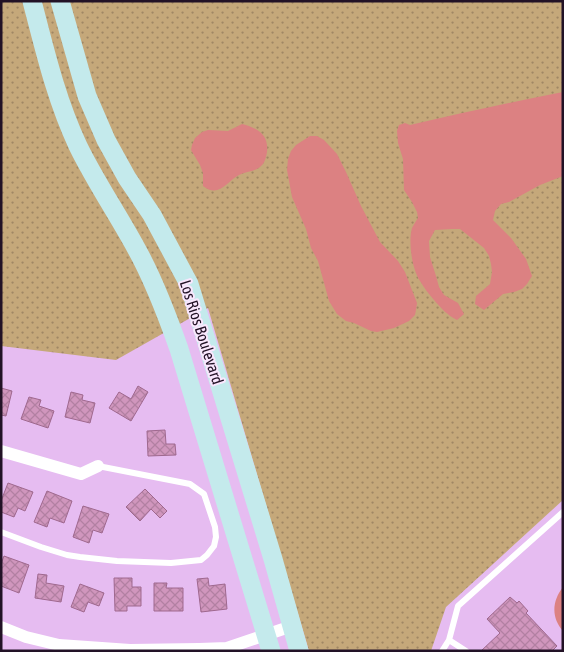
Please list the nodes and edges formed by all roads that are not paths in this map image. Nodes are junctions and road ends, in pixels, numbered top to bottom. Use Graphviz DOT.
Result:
graph roads {
  1 [pos="32,1"];
  2 [pos="62,7"];
  3 [pos="1,451"];
  4 [pos="98,466"];
  5 [pos="563,512"];
  6 [pos="1,532"];
  7 [pos="292,626"];
  8 [pos="1,627"];
  9 [pos="449,640"];
  10 [pos="269,643"];
  11 [pos="299,651"];
  12 [pos="442,651"];
  13 [pos="466,651"];
  1 -- 10 [label="main road, Los Rios Boulevard"];
  2 -- 7 [label="main road, Los Rios Boulevard"];
  3 -- 4 [label="street"];
  4 -- 6 [label="lane"];
  5 -- 9 [label="lane"];
  7 -- 10 [label="street"];
  7 -- 11 [label="main road, Los Rios Boulevard"];
  8 -- 10 [label="street"];
  9 -- 12 [label="lane"];
  9 -- 13 [label="lane"];
}
